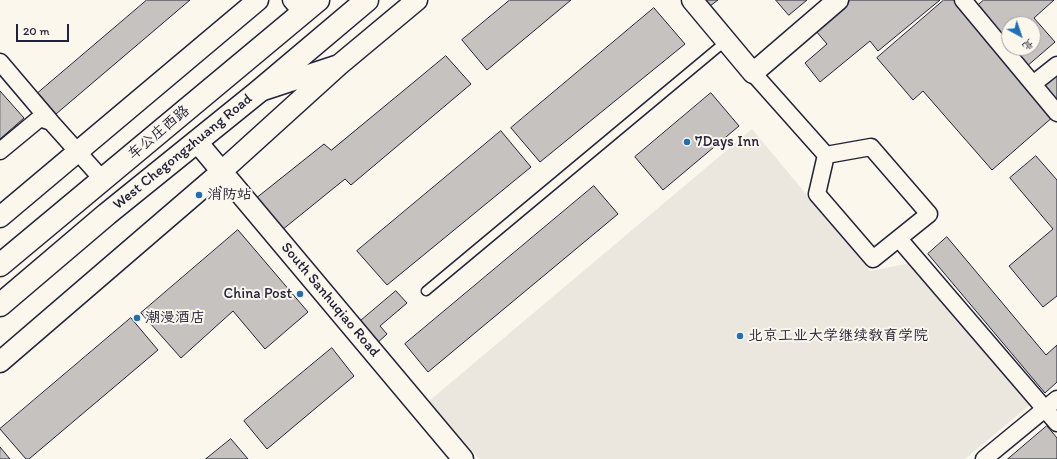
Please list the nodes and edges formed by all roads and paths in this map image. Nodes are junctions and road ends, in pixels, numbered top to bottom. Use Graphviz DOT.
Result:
graph roads {
  1 [pos="258,0"];
  2 [pos="367,0"];
  3 [pos="417,0"];
  4 [pos="692,0"];
  5 [pos="838,0"];
  6 [pos="963,0"];
  7 [pos="304,4"];
  8 [pos="727,41"];
  9 [pos="0,62"];
  10 [pos="339,65"];
  11 [pos="1057,65"];
  12 [pos="753,72"];
  13 [pos="1033,84"];
  14 [pos="258,92"];
  15 [pos="1057,113"];
  16 [pos="51,122"];
  17 [pos="197,142"];
  18 [pos="0,151"];
  19 [pos="78,152"];
  20 [pos="826,155"];
  21 [pos="222,172"];
  22 [pos="103,180"];
  23 [pos="0,217"];
  24 [pos="899,239"];
  25 [pos="0,265"];
  26 [pos="426,291"];
  27 [pos="0,305"];
  28 [pos="0,362"];
  29 [pos="1051,404"];
  30 [pos="1057,423"];
  31 [pos="463,459"];
  32 [pos="984,459"];
  1 -- 19 [label="street"];
  2 -- 14 [label="main road, West Chegongzhuang Road"];
  3 -- 10 [label="street"];
  4 -- 8 [label="street"];
  5 -- 12 [label="street"];
  6 -- 13 [label="street"];
  7 -- 22 [label="main road, 车公庄西路"];
  8 -- 12 [label="street"];
  8 -- 26 [label="lane"];
  9 -- 16 [label="street"];
  10 -- 14 [label="street"];
  10 -- 21 [label="street"];
  11 -- 13 [label="street"];
  12 -- 20 [label="street"];
  13 -- 15 [label="street"];
  14 -- 17 [label="main road, West Chegongzhuang Road"];
  16 -- 18 [label="street"];
  16 -- 19 [label="street"];
  17 -- 21 [label="street, South Sanhuqiao Road"];
  17 -- 27 [label="main road, West Chegongzhuang Road"];
  19 -- 22 [label="street"];
  19 -- 23 [label="street"];
  20 -- 24 [label="street"];
  20 -- 24 [label="street"];
  21 -- 28 [label="street"];
  21 -- 31 [label="street, South Sanhuqiao Road"];
  22 -- 25 [label="main road, 车公庄西路"];
  24 -- 29 [label="street"];
  29 -- 30 [label="street"];
  29 -- 32 [label="street"];
}
